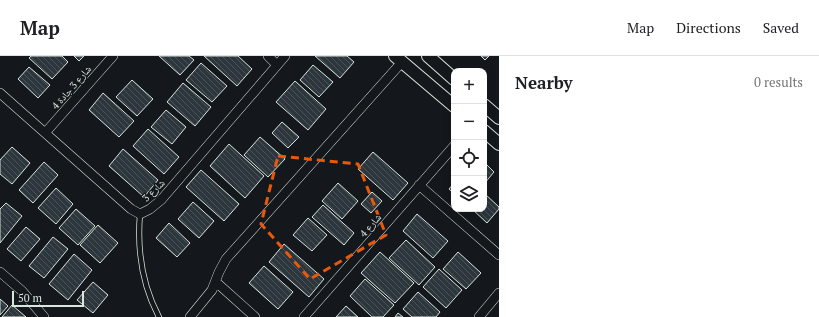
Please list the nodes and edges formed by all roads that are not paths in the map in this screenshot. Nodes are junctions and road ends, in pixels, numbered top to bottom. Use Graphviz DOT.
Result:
graph roads {
  1 [pos="113,56"];
  2 [pos="268,56"];
  3 [pos="285,56"];
  4 [pos="429,57"];
  5 [pos="398,59"];
  6 [pos="277,65"];
  7 [pos="418,75"];
  8 [pos="451,76"];
  9 [pos="0,93"];
  10 [pos="452,104"];
  11 [pos="487,108"];
  12 [pos="499,118"];
  13 [pos="45,133"];
  14 [pos="487,135"];
  15 [pos="499,144"];
  16 [pos="451,150"];
  17 [pos="419,186"];
  18 [pos="140,214"];
  19 [pos="499,256"];
  20 [pos="0,272"];
  21 [pos="216,282"];
  22 [pos="499,294"];
  23 [pos="44,317"];
  24 [pos="159,317"];
  25 [pos="190,317"];
  26 [pos="255,317"];
  27 [pos="304,317"];
  28 [pos="479,317"];
  1 -- 13 [label="street, شارع 3 جادة 4"];
  2 -- 6 [label="street"];
  3 -- 6 [label="street, شارع 3"];
  4 -- 7 [label="street"];
  4 -- 8 [label="street"];
  5 -- 7 [label="street"];
  5 -- 21 [label="street"];
  6 -- 18 [label="street, شارع 3"];
  7 -- 10 [label="street"];
  9 -- 13 [label="street, شارع 3"];
  11 -- 12 [label="street"];
  13 -- 18 [label="street, شارع 3"];
  14 -- 15 [label="street"];
  16 -- 17 [label="street, شارع 4"];
  17 -- 19 [label="street"];
  17 -- 27 [label="street, شارع 4"];
  18 -- 24 [label="lane"];
  20 -- 23 [label="street"];
  21 -- 25 [label="street"];
  21 -- 26 [label="street"];
  22 -- 28 [label="street"];
}
